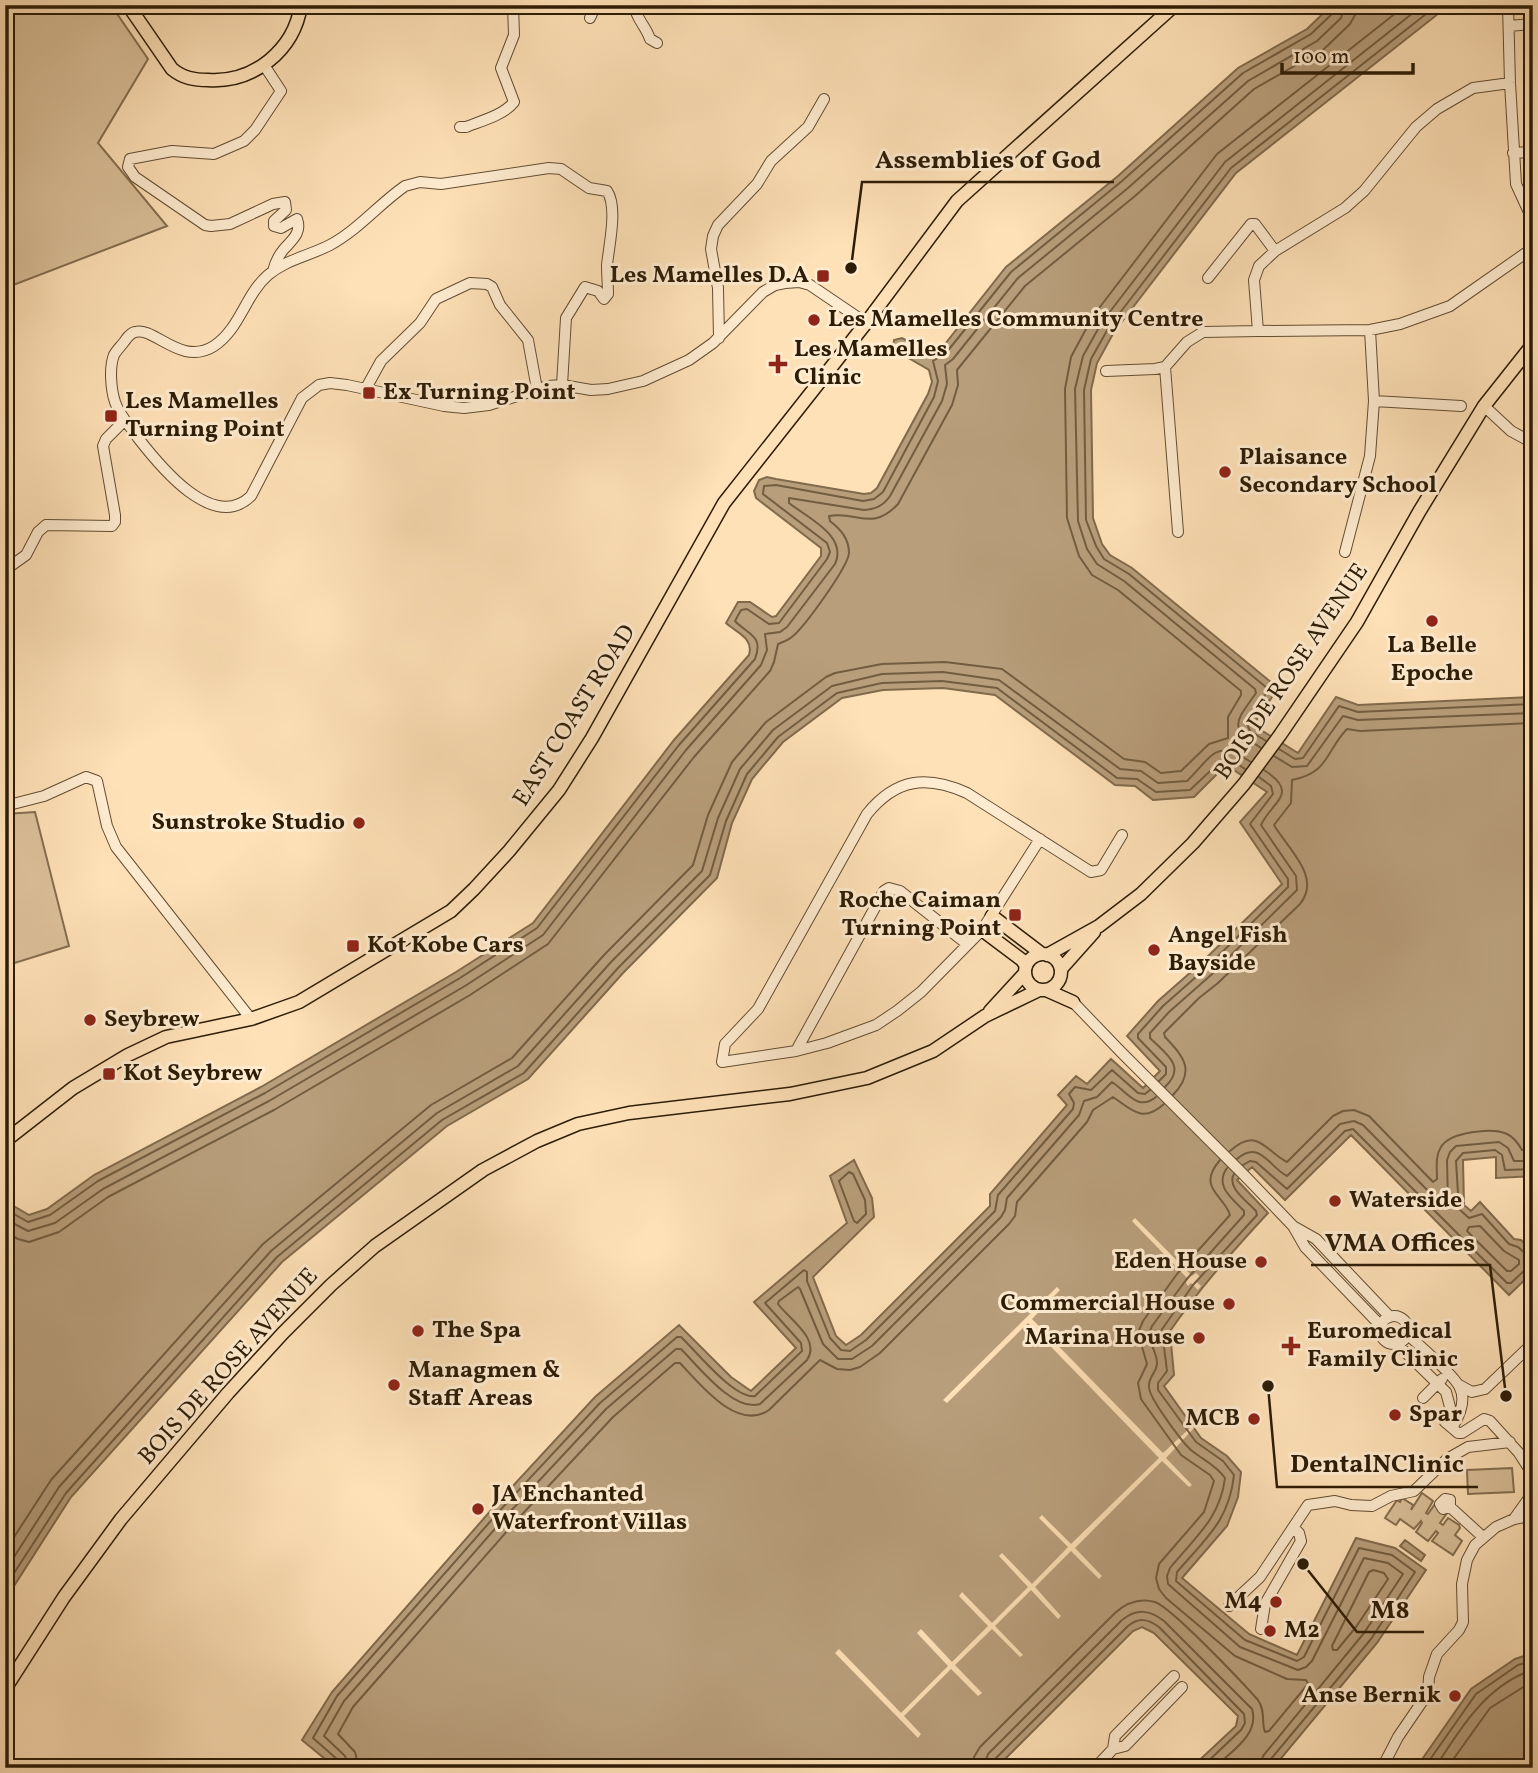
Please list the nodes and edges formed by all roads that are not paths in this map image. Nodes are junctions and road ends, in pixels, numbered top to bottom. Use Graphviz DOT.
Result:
graph roads {
  1 [pos="128,5"];
  2 [pos="301,5"];
  3 [pos="513,5"];
  4 [pos="596,5"];
  5 [pos="634,5"];
  6 [pos="1175,5"];
  7 [pos="1508,5"];
  8 [pos="590,18"];
  9 [pos="1533,24"];
  10 [pos="1508,26"];
  11 [pos="657,43"];
  12 [pos="264,65"];
  13 [pos="1510,83"];
  14 [pos="824,99"];
  15 [pos="460,127"];
  16 [pos="1533,152"];
  17 [pos="1513,153"];
  18 [pos="1533,221"];
  19 [pos="1533,248"];
  20 [pos="1275,251"];
  21 [pos="273,272"];
  22 [pos="1208,278"];
  23 [pos="866,323"];
  24 [pos="1370,330"];
  25 [pos="1258,331"];
  26 [pos="719,338"];
  27 [pos="1533,344"];
  28 [pos="1165,367"];
  29 [pos="1106,372"];
  30 [pos="562,385"];
  31 [pos="365,390"];
  32 [pos="537,390"];
  33 [pos="1374,401"];
  34 [pos="1461,406"];
  35 [pos="1484,406"];
  36 [pos="125,420"];
  37 [pos="1533,443"];
  38 [pos="1178,532"];
  39 [pos="1345,552"];
  40 [pos="5,570"];
  41 [pos="5,806"];
  42 [pos="1122,835"];
  43 [pos="1040,839"];
  44 [pos="992,916"];
  45 [pos="1099,926"];
  46 [pos="982,930"];
  47 [pos="967,944"];
  48 [pos="1044,954"];
  49 [pos="1026,970"];
  50 [pos="1061,973"];
  51 [pos="1042,990"];
  52 [pos="1073,1002"];
  53 [pos="985,1016"];
  54 [pos="251,1019"];
  55 [pos="796,1051"];
  56 [pos="5,1142"];
  57 [pos="1293,1226"];
  58 [pos="1390,1317"];
  59 [pos="1381,1326"];
  60 [pos="1408,1334"];
  61 [pos="1533,1343"];
  62 [pos="1397,1344"];
  63 [pos="1519,1356"];
  64 [pos="1447,1374"];
  65 [pos="1438,1384"];
  66 [pos="1459,1385"];
  67 [pos="1446,1392"];
  68 [pos="1423,1398"];
  69 [pos="1462,1401"];
  70 [pos="1448,1425"];
  71 [pos="1510,1442"];
  72 [pos="1533,1478"];
  73 [pos="1450,1507"];
  74 [pos="1531,1513"];
  75 [pos="1514,1518"];
  76 [pos="1533,1527"];
  77 [pos="1294,1528"];
  78 [pos="1483,1537"];
  79 [pos="1229,1606"];
  80 [pos="1261,1629"];
  81 [pos="1174,1676"];
  82 [pos="1182,1687"];
  83 [pos="5,1689"];
  84 [pos="1113,1749"];
  85 [pos="1095,1768"];
  86 [pos="1382,1768"];
  1 -- 12 [label="main road"];
  2 -- 12 [label="main road"];
  3 -- 15 [label="street"];
  4 -- 8 [label="street"];
  5 -- 11 [label="street"];
  6 -- 23 [label="main road, EAST COAST ROAD"];
  7 -- 10 [label="street"];
  9 -- 10 [label="street"];
  10 -- 13 [label="street"];
  12 -- 21 [label="street"];
  13 -- 17 [label="street"];
  13 -- 20 [label="street"];
  14 -- 26 [label="street"];
  16 -- 17 [label="street"];
  17 -- 18 [label="street"];
  19 -- 24 [label="street"];
  20 -- 22 [label="street"];
  20 -- 25 [label="street"];
  21 -- 30 [label="street"];
  21 -- 36 [label="street"];
  23 -- 26 [label="street"];
  23 -- 54 [label="main road, EAST COAST ROAD"];
  24 -- 25 [label="street"];
  24 -- 33 [label="street"];
  25 -- 28 [label="street"];
  26 -- 30 [label="street"];
  27 -- 35 [label="main road, BOIS DE ROSE AVENUE"];
  28 -- 29 [label="street"];
  28 -- 38 [label="street"];
  30 -- 32 [label="street"];
  31 -- 32 [label="street"];
  31 -- 32 [label="street"];
  31 -- 36 [label="street"];
  33 -- 34 [label="street"];
  33 -- 39 [label="street"];
  35 -- 37 [label="street"];
  35 -- 45 [label="main road, BOIS DE ROSE AVENUE"];
  36 -- 40 [label="street"];
  41 -- 54 [label="street"];
  42 -- 43 [label="street"];
  43 -- 44 [label="street"];
  43 -- 55 [label="street"];
  44 -- 46 [label="street"];
  44 -- 48 [label="main road"];
  45 -- 48 [label="main road, BOIS DE ROSE AVENUE"];
  45 -- 50 [label="main road, BOIS DE ROSE AVENUE"];
  46 -- 47 [label="street"];
  46 -- 49 [label="main road"];
  47 -- 55 [label="street"];
  47 -- 55 [label="street"];
  48 -- 49 [label="main road"];
  48 -- 50 [label="main road"];
  49 -- 51 [label="main road"];
  49 -- 53 [label="main road, BOIS DE ROSE AVENUE"];
  50 -- 51 [label="main road"];
  50 -- 52 [label="main road"];
  51 -- 52 [label="main road"];
  51 -- 53 [label="main road, BOIS DE ROSE AVENUE"];
  52 -- 57 [label="street"];
  53 -- 83 [label="main road, BOIS DE ROSE AVENUE"];
  54 -- 56 [label="main road, EAST COAST ROAD"];
  57 -- 58 [label="street"];
  57 -- 59 [label="street"];
  58 -- 59 [label="street"];
  58 -- 60 [label="street"];
  59 -- 62 [label="street"];
  60 -- 62 [label="street"];
  60 -- 64 [label="street"];
  61 -- 63 [label="street"];
  62 -- 65 [label="street"];
  63 -- 66 [label="street"];
  63 -- 69 [label="street"];
  64 -- 65 [label="street"];
  64 -- 66 [label="street"];
  65 -- 67 [label="street"];
  65 -- 68 [label="street"];
  66 -- 69 [label="street"];
  67 -- 69 [label="street"];
  67 -- 70 [label="street"];
  69 -- 70 [label="street"];
  70 -- 71 [label="street"];
  71 -- 72 [label="street"];
  71 -- 77 [label="street"];
  72 -- 75 [label="street"];
  73 -- 78 [label="street"];
  74 -- 75 [label="street"];
  74 -- 76 [label="street"];
  75 -- 78 [label="street"];
  77 -- 79 [label="street"];
  77 -- 80 [label="street"];
  78 -- 86 [label="street"];
  81 -- 84 [label="street"];
  82 -- 84 [label="street"];
  84 -- 85 [label="street"];
}
